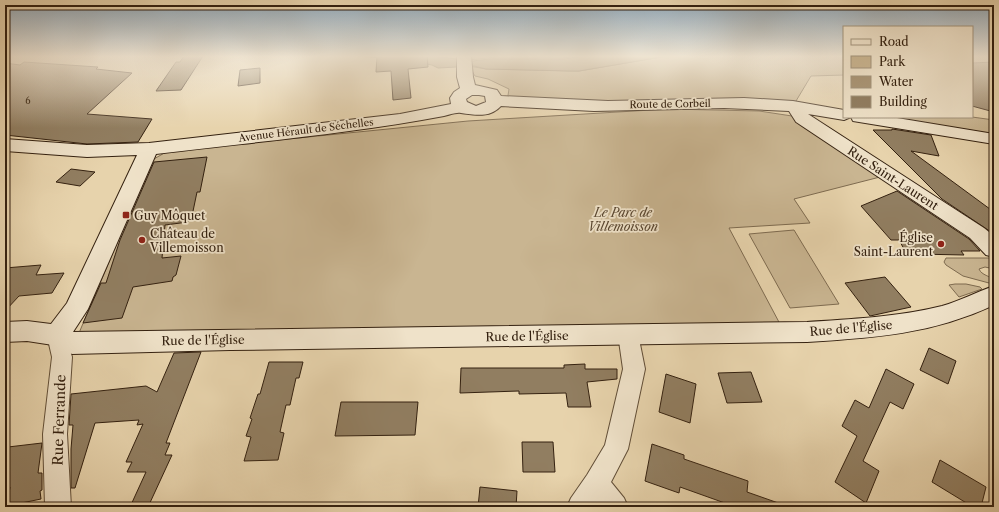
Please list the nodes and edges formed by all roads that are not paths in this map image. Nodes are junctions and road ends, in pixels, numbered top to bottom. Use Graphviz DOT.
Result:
graph roads {
  1 [pos="467,80"];
  2 [pos="469,91"];
  3 [pos="496,101"];
  4 [pos="793,106"];
  5 [pos="462,107"];
  6 [pos="843,115"];
  7 [pos="865,118"];
  8 [pos="994,139"];
  9 [pos="5,145"];
  10 [pos="149,148"];
  11 [pos="994,249"];
  12 [pos="994,295"];
  13 [pos="5,332"];
  14 [pos="628,334"];
  15 [pos="56,335"];
  16 [pos="596,484"];
  17 [pos="58,507"];
  18 [pos="580,507"];
  19 [pos="615,507"];
  1 -- 2 [label="street"];
  2 -- 3 [label="street"];
  2 -- 5 [label="street"];
  3 -- 4 [label="street, Route de Corbeil"];
  3 -- 5 [label="street, Avenue Hérault de Séchelles"];
  4 -- 6 [label="street, Route de Corbeil"];
  4 -- 11 [label="street, Rue Saint-Laurent"];
  5 -- 10 [label="street, Avenue Hérault de Séchelles"];
  7 -- 8 [label="street"];
  9 -- 10 [label="street, Avenue Hérault de Séchelles"];
  10 -- 15 [label="street"];
  12 -- 14 [label="street, Rue de l'Église"];
  13 -- 15 [label="street, Rue de l'Église"];
  14 -- 15 [label="street, Rue de l'Église"];
  14 -- 16 [label="street"];
  15 -- 17 [label="street, Rue Ferrande"];
  16 -- 18 [label="street"];
  16 -- 19 [label="street"];
}
